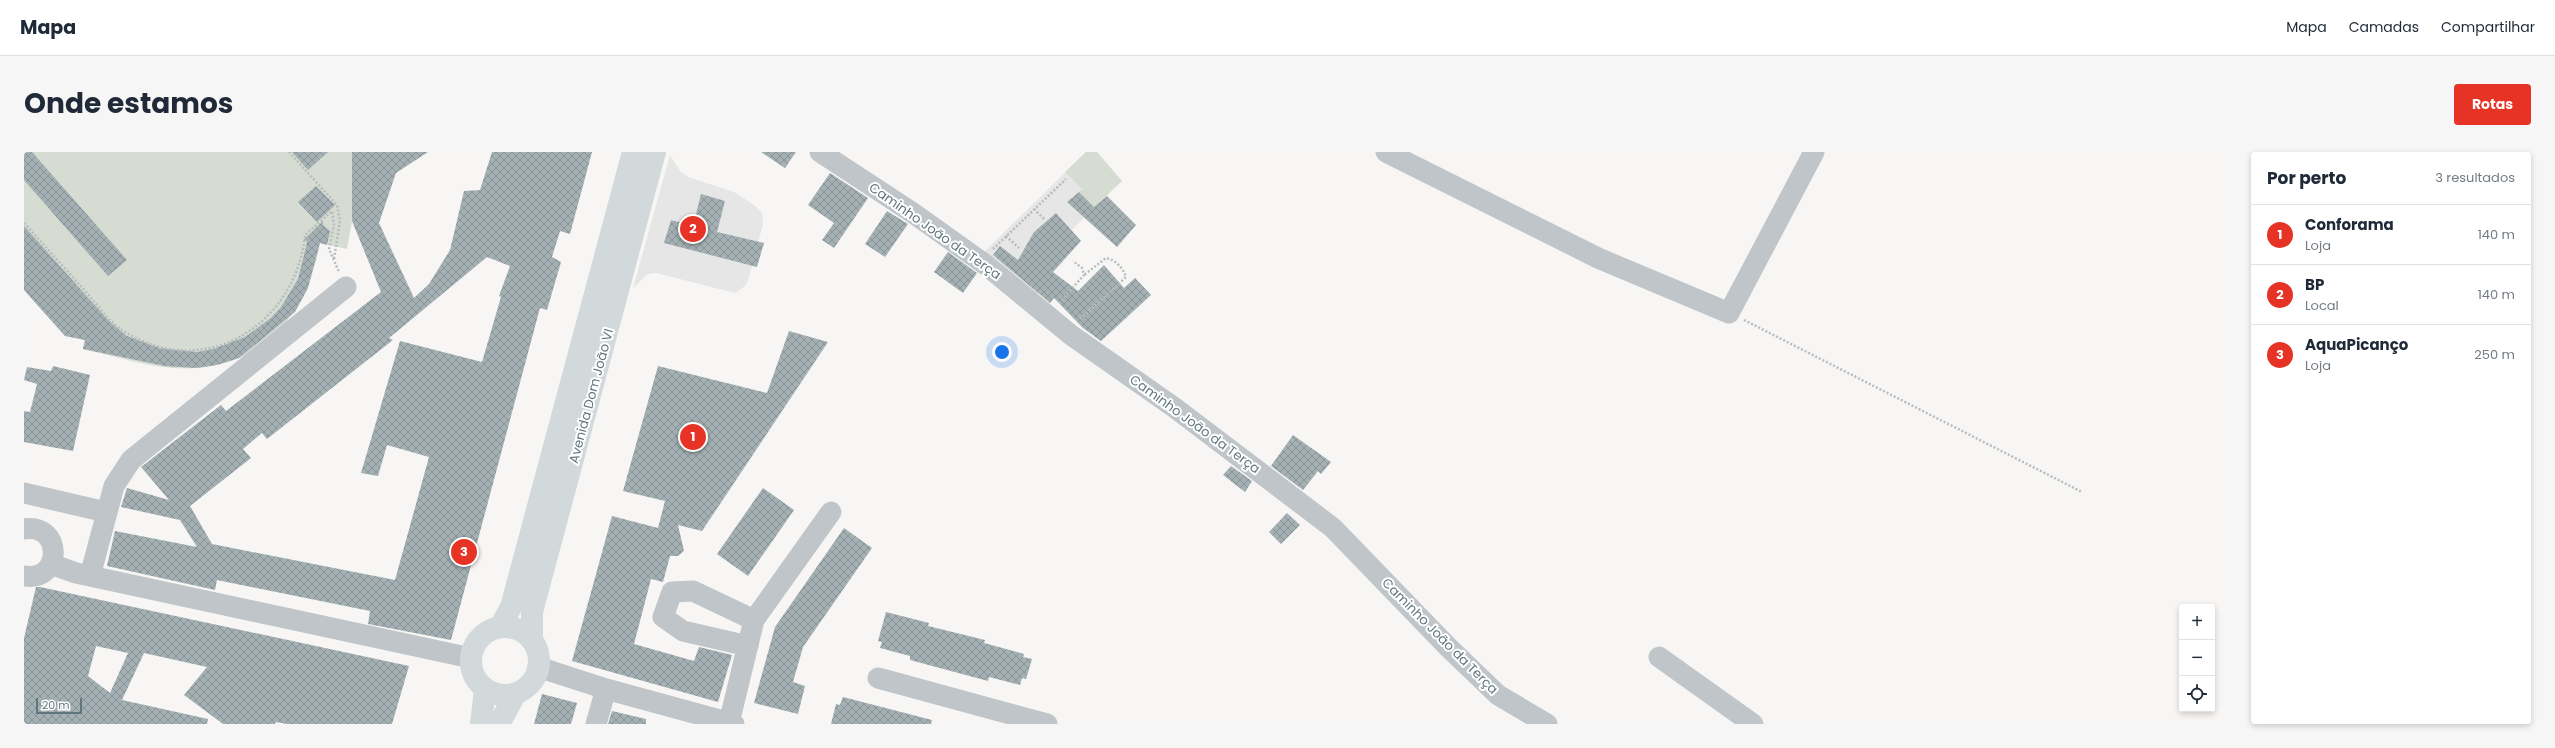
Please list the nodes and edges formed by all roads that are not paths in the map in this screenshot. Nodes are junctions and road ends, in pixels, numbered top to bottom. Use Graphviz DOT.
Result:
graph roads {
  1 [pos="633,152"];
  2 [pos="655,152"];
  3 [pos="820,152"];
  4 [pos="1386,152"];
  5 [pos="1814,152"];
  6 [pos="346,287"];
  7 [pos="32,495"];
  8 [pos="106,512"];
  9 [pos="830,512"];
  10 [pos="29,528"];
  11 [pos="51,564"];
  12 [pos="24,576"];
  13 [pos="90,576"];
  14 [pos="754,620"];
  15 [pos="500,627"];
  16 [pos="532,640"];
  17 [pos="748,646"];
  18 [pos="1659,657"];
  19 [pos="471,658"];
  20 [pos="538,667"];
  21 [pos="878,678"];
  22 [pos="485,689"];
  23 [pos="606,689"];
  24 [pos="516,693"];
  25 [pos="1009,719"];
  26 [pos="732,723"];
  27 [pos="481,724"];
  28 [pos="499,724"];
  29 [pos="596,724"];
  30 [pos="1047,724"];
  31 [pos="1547,724"];
  32 [pos="1753,724"];
  1 -- 15 [label="main road, Avenida Dom João VI"];
  2 -- 16 [label="main road, Avenida Dom João VI"];
  3 -- 31 [label="street, Caminho João da Terça"];
  4 -- 5 [label="street"];
  6 -- 8 [label="street"];
  7 -- 8 [label="street"];
  7 -- 10 [label="street"];
  8 -- 13 [label="street"];
  9 -- 14 [label="street"];
  10 -- 11 [label="street"];
  11 -- 12 [label="street"];
  11 -- 13 [label="street"];
  13 -- 19 [label="street"];
  14 -- 17 [label="street"];
  14 -- 17 [label="street"];
  15 -- 16 [label="main road"];
  15 -- 19 [label="main road"];
  16 -- 20 [label="main road"];
  17 -- 26 [label="street"];
  18 -- 32 [label="street"];
  19 -- 22 [label="main road"];
  20 -- 23 [label="street"];
  20 -- 24 [label="main road"];
  21 -- 25 [label="street"];
  22 -- 24 [label="main road"];
  22 -- 27 [label="main road"];
  23 -- 26 [label="street"];
  23 -- 29 [label="street"];
  24 -- 28 [label="main road"];
  25 -- 30 [label="street"];
}
